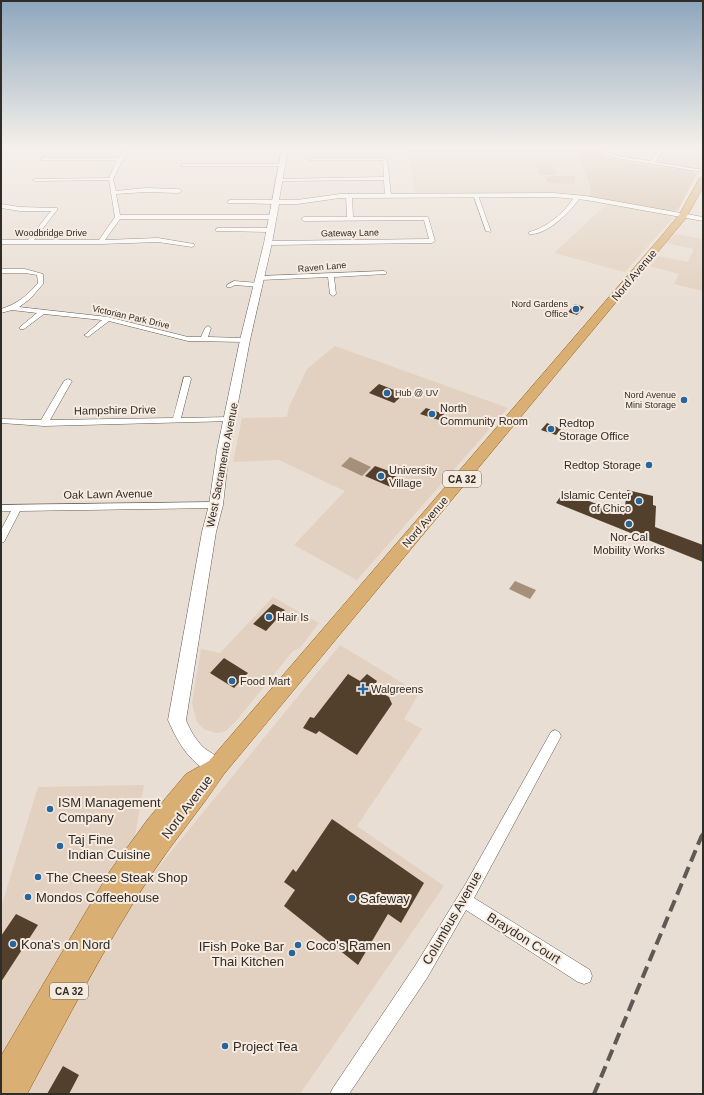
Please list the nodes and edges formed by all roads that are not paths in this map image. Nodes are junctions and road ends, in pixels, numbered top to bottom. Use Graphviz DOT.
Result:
graph roads {
  1 [pos="115,200"];
  2 [pos="313,200"];
  3 [pos="349,200"];
  4 [pos="477,200"];
  5 [pos="575,200"];
  6 [pos="594,200"];
  7 [pos="692,200"];
  8 [pos="230,202"];
  9 [pos="275,202"];
  10 [pos="1,206"];
  11 [pos="683,216"];
  12 [pos="118,217"];
  13 [pos="273,217"];
  14 [pos="350,218"];
  15 [pos="304,219"];
  16 [pos="703,219"];
  17 [pos="218,230"];
  18 [pos="270,230"];
  19 [pos="489,231"];
  20 [pos="531,233"];
  21 [pos="1,242"];
  22 [pos="30,242"];
  23 [pos="100,242"];
  24 [pos="268,243"];
  25 [pos="192,245"];
  26 [pos="1,271"];
  27 [pos="384,273"];
  28 [pos="331,274"];
  29 [pos="260,282"];
  30 [pos="228,286"];
  31 [pos="333,294"];
  32 [pos="13,308"];
  33 [pos="1,311"];
  34 [pos="42,312"];
  35 [pos="108,319"];
  36 [pos="22,328"];
  37 [pos="208,328"];
  38 [pos="88,335"];
  39 [pos="204,340"];
  40 [pos="245,340"];
  41 [pos="188,379"];
  42 [pos="68,381"];
  43 [pos="230,419"];
  44 [pos="176,420"];
  45 [pos="1,421"];
  46 [pos="44,423"];
  47 [pos="216,505"];
  48 [pos="1,508"];
  49 [pos="17,508"];
  50 [pos="1,539"];
  51 [pos="555,736"];
  52 [pos="217,767"];
  53 [pos="464,900"];
  54 [pos="584,976"];
  55 [pos="1,1082"];
  56 [pos="12,1094"];
  57 [pos="339,1094"];
  1 -- 12 [label="street"];
  2 -- 9 [label="street"];
  3 -- 14 [label="street"];
  4 -- 19 [label="street"];
  5 -- 20 [label="street"];
  6 -- 11 [label="street"];
  7 -- 11 [label="main road, Nord Avenue / CA 32"];
  8 -- 9 [label="street"];
  9 -- 13 [label="street, West Sacramento Avenue"];
  10 -- 22 [label="street"];
  11 -- 16 [label="street"];
  11 -- 52 [label="main road, Nord Avenue / CA 32"];
  12 -- 13 [label="street"];
  12 -- 23 [label="street"];
  13 -- 18 [label="street, West Sacramento Avenue"];
  14 -- 15 [label="street"];
  14 -- 24 [label="street, Gateway Lane"];
  17 -- 18 [label="street"];
  18 -- 24 [label="street, West Sacramento Avenue"];
  21 -- 22 [label="street, Woodbridge Drive"];
  22 -- 23 [label="street, Woodbridge Drive"];
  23 -- 25 [label="street, Woodbridge Drive"];
  24 -- 29 [label="street, West Sacramento Avenue"];
  26 -- 32 [label="street, Victorian Park Drive"];
  27 -- 28 [label="street, Raven Lane"];
  28 -- 29 [label="street, Raven Lane"];
  28 -- 31 [label="street"];
  29 -- 30 [label="street, Raven Lane"];
  29 -- 40 [label="street, West Sacramento Avenue"];
  32 -- 33 [label="street, Victorian Park Drive"];
  32 -- 34 [label="street, Victorian Park Drive"];
  34 -- 35 [label="street, Victorian Park Drive"];
  34 -- 36 [label="street"];
  35 -- 38 [label="street"];
  35 -- 39 [label="street, Victorian Park Drive"];
  37 -- 39 [label="street"];
  39 -- 40 [label="street, Victorian Park Drive"];
  40 -- 43 [label="street, West Sacramento Avenue"];
  41 -- 44 [label="street"];
  42 -- 46 [label="street"];
  43 -- 44 [label="street, Hampshire Drive"];
  43 -- 47 [label="street, West Sacramento Avenue"];
  44 -- 46 [label="street, Hampshire Drive"];
  45 -- 46 [label="street, Hampshire Drive"];
  47 -- 49 [label="street, Oak Lawn Avenue"];
  47 -- 52 [label="street, West Sacramento Avenue"];
  48 -- 49 [label="street, Oak Lawn Avenue"];
  49 -- 50 [label="street"];
  51 -- 53 [label="street, Columbus Avenue"];
  52 -- 55 [label="main road, Nord Avenue / CA 32"];
  52 -- 56 [label="main road, Nord Avenue / CA 32"];
  53 -- 54 [label="street, Braydon Court"];
  53 -- 57 [label="street, Columbus Avenue"];
}
